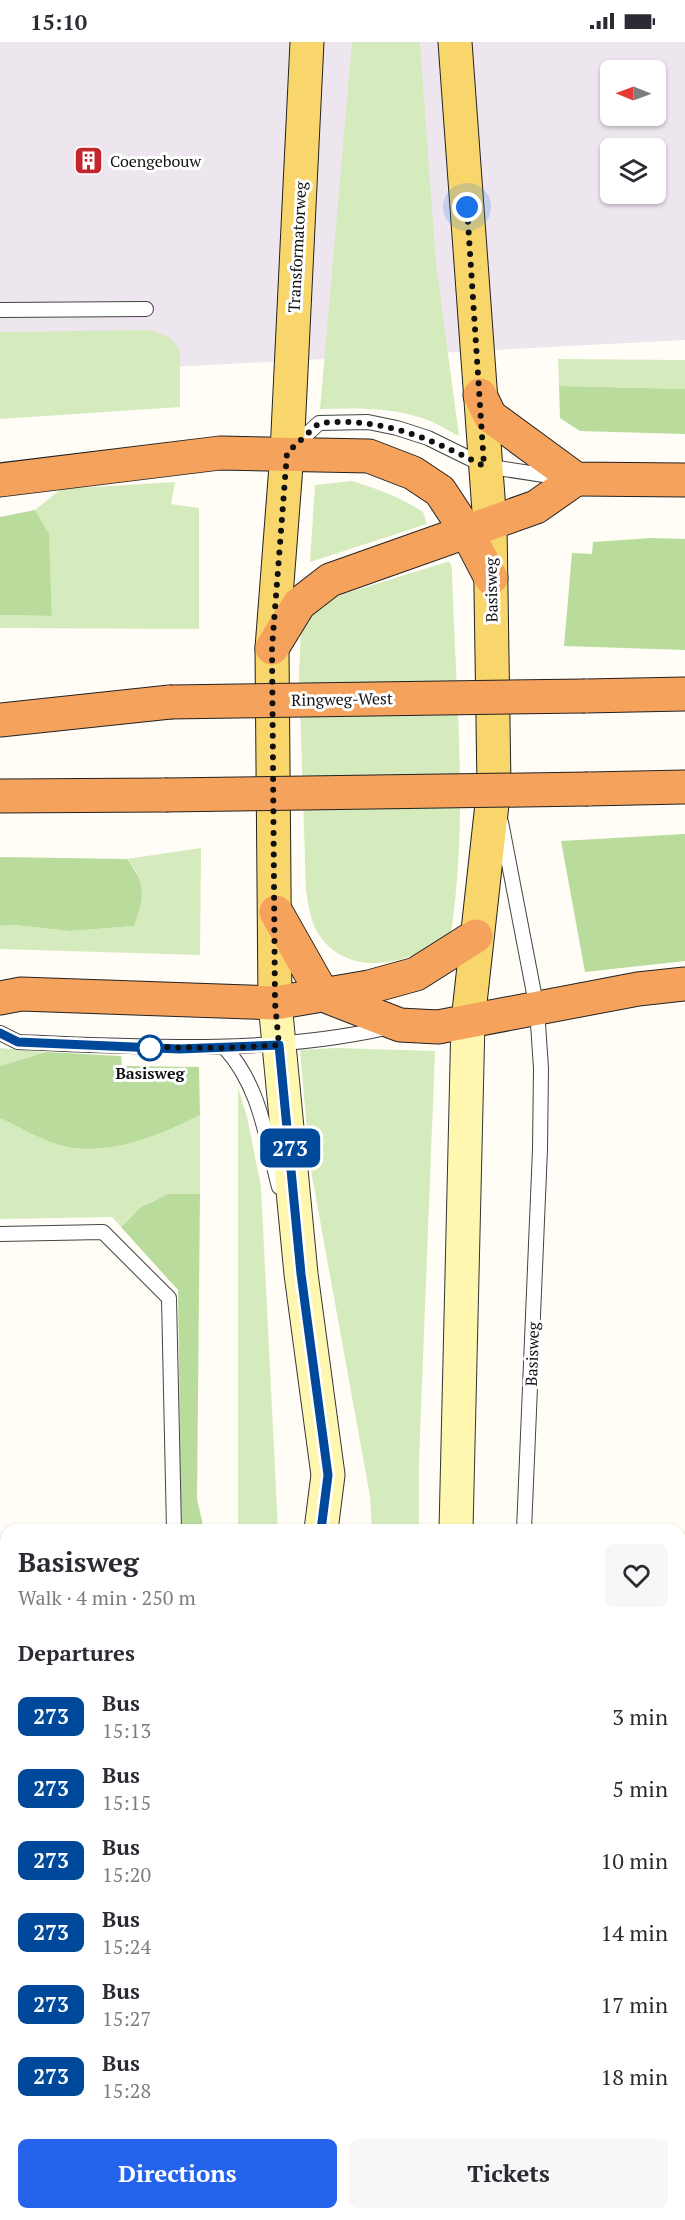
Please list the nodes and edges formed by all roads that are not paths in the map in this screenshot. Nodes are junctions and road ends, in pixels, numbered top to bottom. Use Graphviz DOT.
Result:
graph roads {
  1 [pos="307,42"];
  2 [pos="455,42"];
  3 [pos="146,309"];
  4 [pos="0,310"];
  5 [pos="480,394"];
  6 [pos="287,453"];
  7 [pos="484,466"];
  8 [pos="576,479"];
  9 [pos="0,480"];
  10 [pos="685,480"];
  11 [pos="478,529"];
  12 [pos="491,578"];
  13 [pos="272,648"];
  14 [pos="685,694"];
  15 [pos="0,697"];
  16 [pos="170,702"];
  17 [pos="0,720"];
  18 [pos="494,786"];
  19 [pos="685,787"];
  20 [pos="0,796"];
  21 [pos="276,912"];
  22 [pos="476,936"];
  23 [pos="685,984"];
  24 [pos="323,994"];
  25 [pos="0,998"];
  26 [pos="275,1003"];
  27 [pos="537,1009"];
  28 [pos="468,1022"];
  29 [pos="400,1025"];
  30 [pos="0,1033"];
  31 [pos="279,1045"];
  32 [pos="225,1048"];
  33 [pos="0,1234"];
  34 [pos="301,1274"];
  35 [pos="328,1475"];
  36 [pos="174,1524"];
  37 [pos="322,1524"];
  38 [pos="344,1524"];
  39 [pos="456,1524"];
  40 [pos="524,1524"];
  1 -- 6 [label="main road, Transformatorweg"];
  2 -- 5 [label="main road"];
  3 -- 4 [label="lane"];
  5 -- 7 [label="main road"];
  5 -- 8 [label="highway"];
  6 -- 7 [label="lane"];
  6 -- 9 [label="highway"];
  6 -- 11 [label="highway"];
  6 -- 13 [label="main road"];
  7 -- 8 [label="lane"];
  7 -- 11 [label="main road"];
  8 -- 10 [label="highway"];
  8 -- 11 [label="highway"];
  11 -- 12 [label="highway"];
  11 -- 13 [label="highway"];
  12 -- 18 [label="main road, Basisweg"];
  13 -- 21 [label="main road"];
  14 -- 16 [label="highway, Ringweg-West, bridge"];
  15 -- 16 [label="highway, Ringweg-West"];
  16 -- 17 [label="highway"];
  18 -- 22 [label="main road, Basisweg"];
  18 -- 27 [label="lane, Basisweg"];
  19 -- 20 [label="highway, bridge"];
  21 -- 24 [label="highway"];
  21 -- 26 [label="main road"];
  22 -- 24 [label="highway"];
  22 -- 28 [label="main road, Basisweg"];
  23 -- 27 [label="highway"];
  24 -- 26 [label="highway"];
  24 -- 29 [label="highway"];
  25 -- 26 [label="highway"];
  26 -- 31 [label="main road"];
  27 -- 28 [label="highway"];
  27 -- 40 [label="lane, Basisweg"];
  28 -- 29 [label="highway"];
  28 -- 39 [label="main road, Basisweg"];
  29 -- 31 [label="lane"];
  30 -- 32 [label="lane"];
  31 -- 32 [label="lane"];
  31 -- 34 [label="main road"];
  32 -- 34 [label="lane"];
  33 -- 36 [label="lane"];
  34 -- 35 [label="main road"];
  35 -- 37 [label="main road"];
  35 -- 38 [label="main road"];
}
